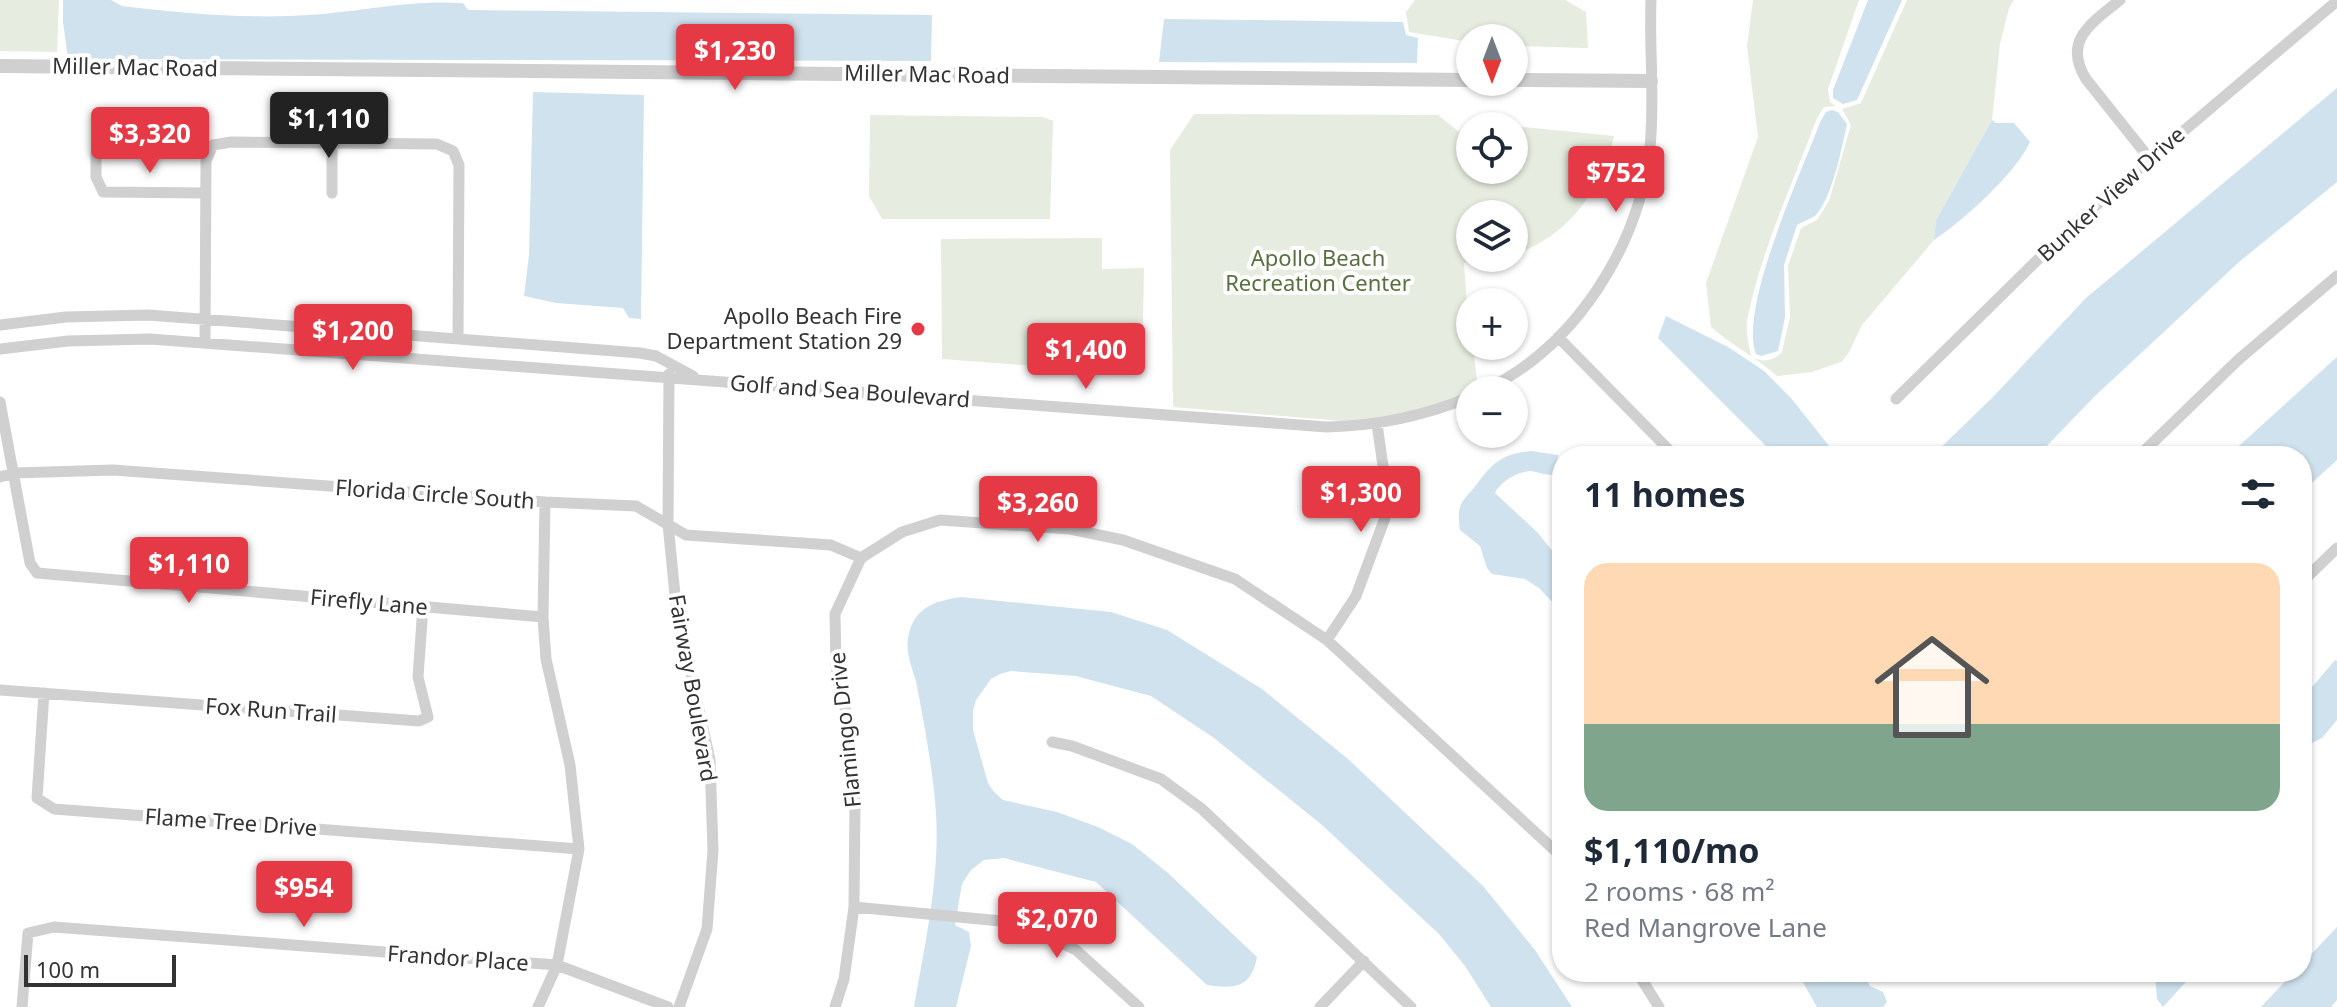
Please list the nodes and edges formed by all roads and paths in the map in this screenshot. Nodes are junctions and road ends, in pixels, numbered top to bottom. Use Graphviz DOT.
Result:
graph roads {
  1 [pos="1651,0"];
  2 [pos="2120,0"];
  3 [pos="2337,1"];
  4 [pos="0,66"];
  5 [pos="1456,80"];
  6 [pos="1528,80"];
  7 [pos="1651,81"];
  8 [pos="332,143"];
  9 [pos="96,153"];
  10 [pos="2149,158"];
  11 [pos="206,193"];
  12 [pos="332,193"];
  13 [pos="2337,276"];
  14 [pos="205,319"];
  15 [pos="0,325"];
  16 [pos="1558,337"];
  17 [pos="458,338"];
  18 [pos="205,343"];
  19 [pos="0,349"];
  20 [pos="669,365"];
  21 [pos="1509,376"];
  22 [pos="669,379"];
  23 [pos="705,380"];
  24 [pos="1896,399"];
  25 [pos="0,402"];
  26 [pos="1456,402"];
  27 [pos="1377,424"];
  28 [pos="1665,446"];
  29 [pos="2149,446"];
  30 [pos="14,473"];
  31 [pos="0,477"];
  32 [pos="545,502"];
  33 [pos="668,524"];
  34 [pos="2337,548"];
  35 [pos="861,558"];
  36 [pos="2312,572"];
  37 [pos="423,606"];
  38 [pos="543,617"];
  39 [pos="1327,640"];
  40 [pos="0,690"];
  41 [pos="44,693"];
  42 [pos="1052,742"];
  43 [pos="1552,848"];
  44 [pos="579,849"];
  45 [pos="854,907"];
  46 [pos="1364,961"];
  47 [pos="557,965"];
  48 [pos="1643,982"];
  49 [pos="22,1007"];
  50 [pos="538,1007"];
  51 [pos="668,1007"];
  52 [pos="679,1007"];
  53 [pos="835,1007"];
  54 [pos="1139,1007"];
  55 [pos="1320,1007"];
  56 [pos="1411,1007"];
  57 [pos="1659,1007"];
  1 -- 7 [label="street"];
  2 -- 10 [label="street"];
  3 -- 10 [label="street, Bunker View Drive"];
  4 -- 5 [label="street, Miller Mac Road"];
  6 -- 7 [label="street"];
  7 -- 16 [label="street"];
  8 -- 11 [label="street"];
  8 -- 12 [label="street"];
  8 -- 17 [label="street"];
  9 -- 11 [label="street"];
  10 -- 24 [label="street, Bunker View Drive"];
  11 -- 14 [label="street"];
  13 -- 29 [label="street"];
  14 -- 15 [label="street, Golf and Sea Boulevard"];
  14 -- 17 [label="street, Golf and Sea Boulevard"];
  14 -- 18 [label="street"];
  16 -- 21 [label="street"];
  16 -- 28 [label="street"];
  17 -- 20 [label="street, Golf and Sea Boulevard"];
  18 -- 19 [label="street, Golf and Sea Boulevard"];
  18 -- 22 [label="street, Golf and Sea Boulevard"];
  20 -- 22 [label="street, Fairway Boulevard"];
  20 -- 23 [label="street, Golf and Sea Boulevard"];
  22 -- 23 [label="street, Golf and Sea Boulevard"];
  22 -- 33 [label="street, Fairway Boulevard"];
  23 -- 27 [label="street, Golf and Sea Boulevard"];
  25 -- 30 [label="street, Firefly Lane"];
  26 -- 27 [label="street, Golf and Sea Boulevard"];
  27 -- 39 [label="street"];
  30 -- 31 [label="street, Florida Circle South"];
  30 -- 32 [label="street, Florida Circle South"];
  30 -- 37 [label="street, Firefly Lane"];
  32 -- 33 [label="street, Florida Circle South"];
  32 -- 38 [label="street"];
  33 -- 35 [label="street, Florida Circle South"];
  33 -- 52 [label="street, Fairway Boulevard"];
  34 -- 36 [label="street"];
  35 -- 39 [label="street"];
  35 -- 45 [label="street, Flamingo Drive"];
  37 -- 38 [label="street, Firefly Lane"];
  37 -- 41 [label="street, Fox Run Trail"];
  38 -- 44 [label="street"];
  39 -- 43 [label="street"];
  40 -- 41 [label="street, Fox Run Trail"];
  41 -- 44 [label="street, Flame Tree Drive"];
  42 -- 46 [label="street"];
  44 -- 47 [label="street"];
  45 -- 53 [label="street, Flamingo Drive"];
  45 -- 54 [label="street"];
  46 -- 55 [label="street"];
  46 -- 56 [label="street"];
  47 -- 49 [label="street, Frandor Place"];
  47 -- 50 [label="street"];
  47 -- 51 [label="street, Frandor Place"];
  48 -- 57 [label="street"];
}
